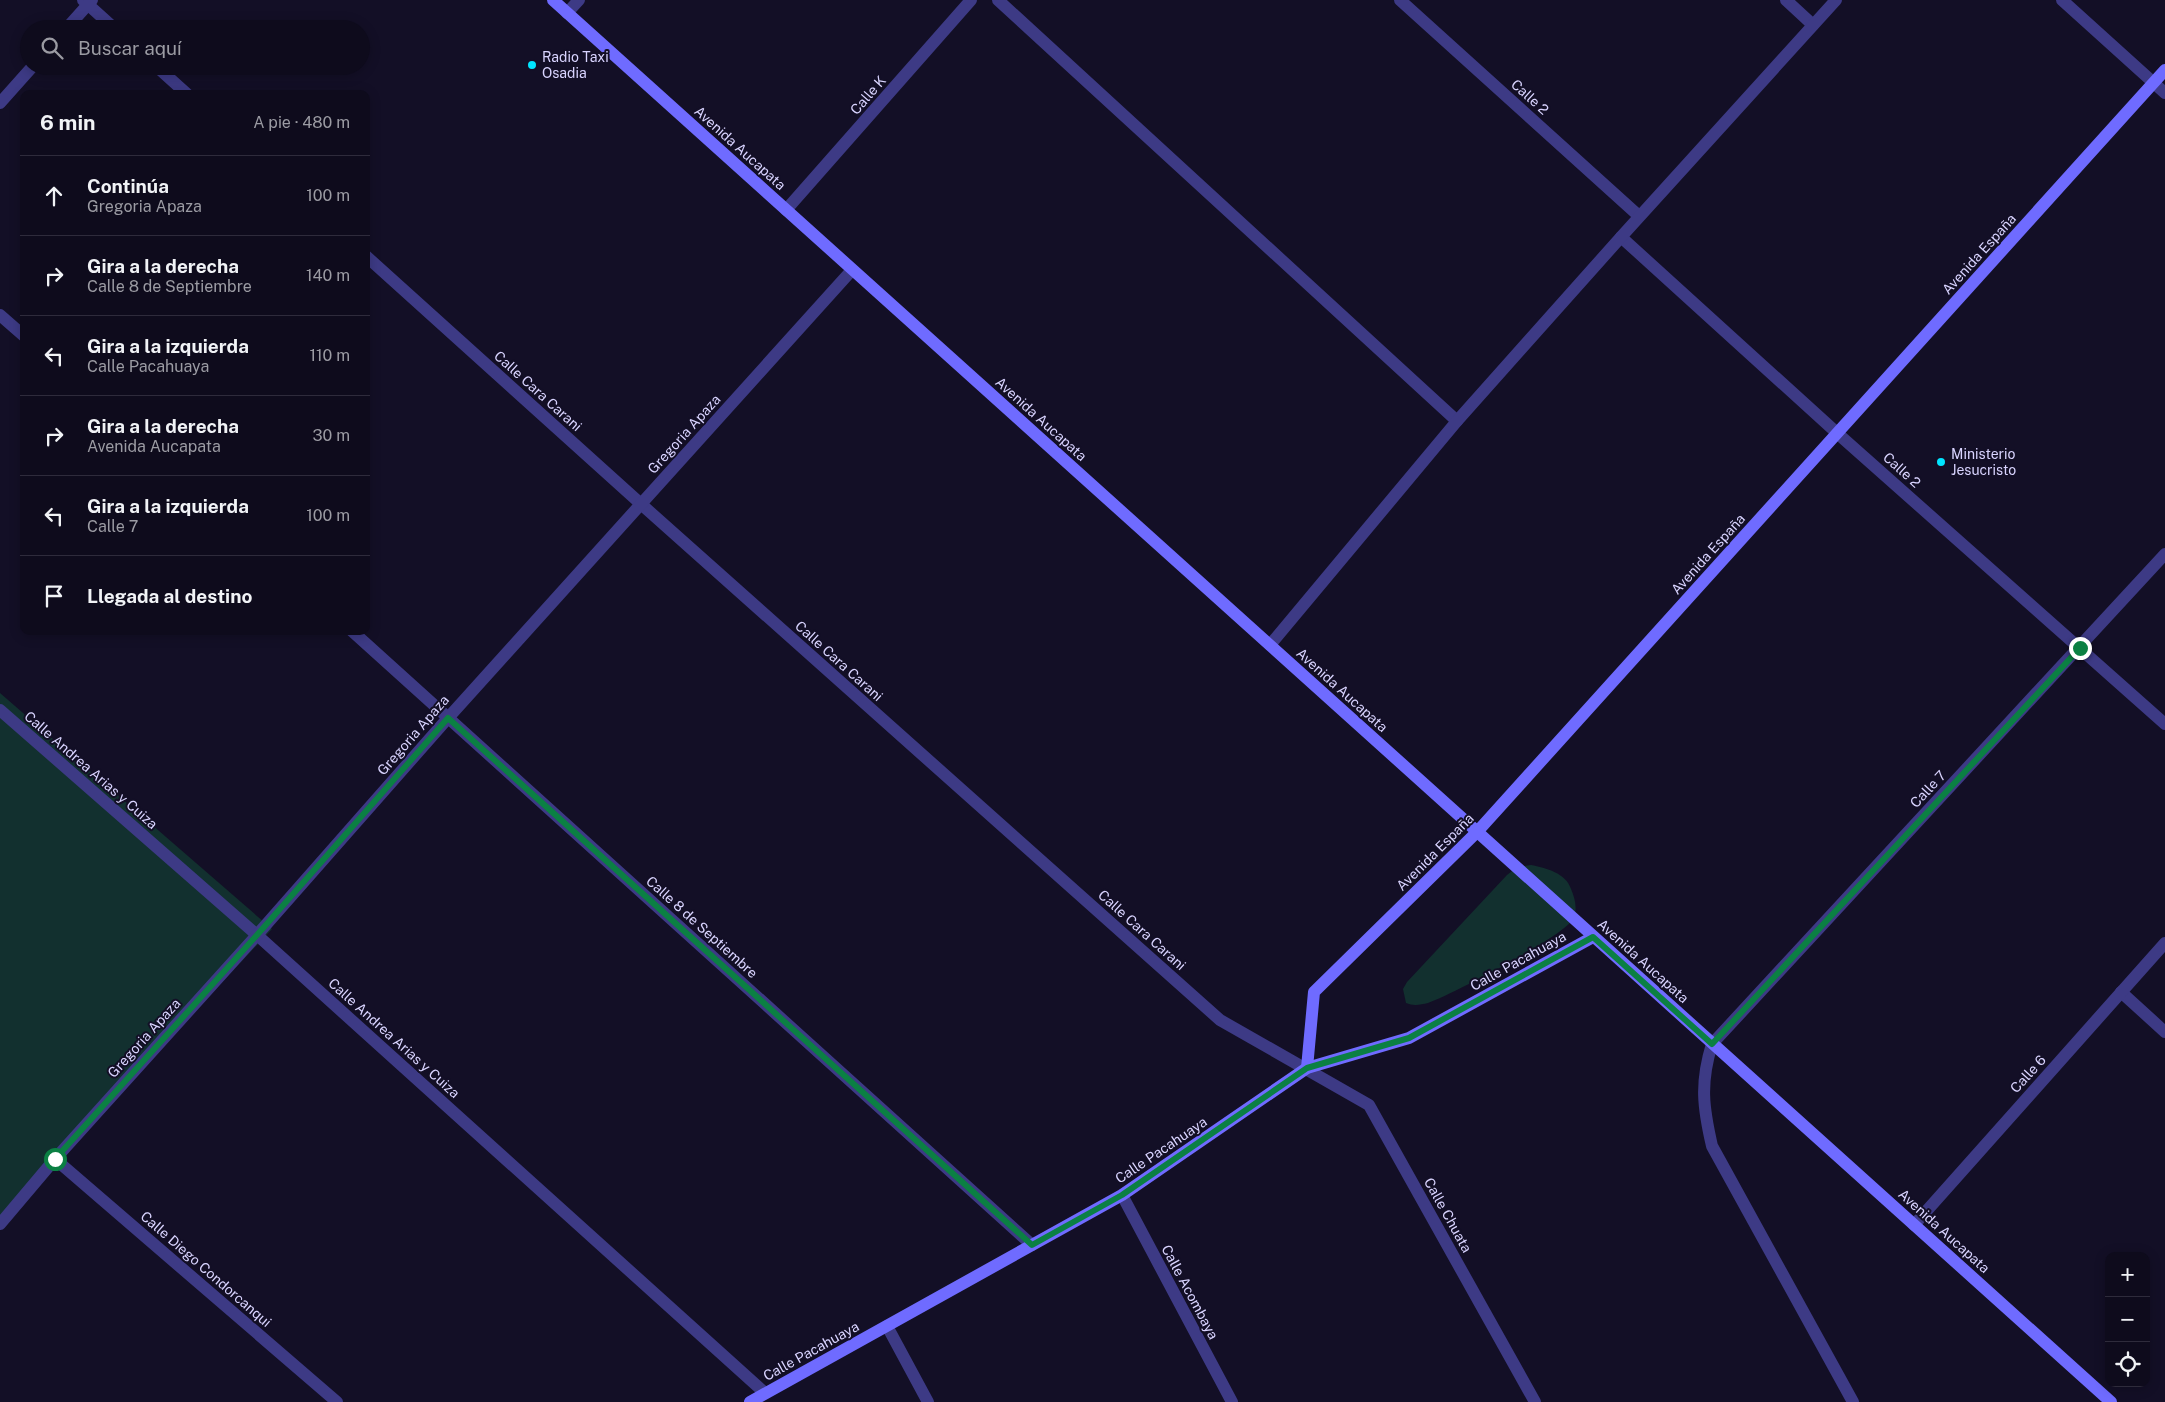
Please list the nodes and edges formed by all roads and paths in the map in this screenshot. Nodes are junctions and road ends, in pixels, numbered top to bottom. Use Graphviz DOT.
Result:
graph roads {
  1 [pos="552,0"];
  2 [pos="579,0"];
  3 [pos="971,0"];
  4 [pos="998,0"];
  5 [pos="1400,0"];
  6 [pos="1786,0"];
  7 [pos="1836,0"];
  8 [pos="2062,0"];
  9 [pos="87,1"];
  10 [pos="567,13"];
  11 [pos="73,20"];
  12 [pos="106,20"];
  13 [pos="1813,25"];
  14 [pos="2165,70"];
  15 [pos="24,75"];
  16 [pos="166,75"];
  17 [pos="2154,83"];
  18 [pos="183,90"];
  19 [pos="2165,93"];
  20 [pos="0,103"];
  21 [pos="786,210"];
  22 [pos="1639,216"];
  23 [pos="1621,237"];
  24 [pos="370,260"];
  25 [pos="852,270"];
  26 [pos="0,315"];
  27 [pos="20,332"];
  28 [pos="1457,421"];
  29 [pos="1838,433"];
  30 [pos="641,504"];
  31 [pos="2165,554"];
  32 [pos="356,635"];
  33 [pos="1270,645"];
  34 [pos="2080,648"];
  35 [pos="0,710"];
  36 [pos="448,718"];
  37 [pos="2165,724"];
  38 [pos="1478,832"];
  39 [pos="257,935"];
  40 [pos="1593,937"];
  41 [pos="2165,942"];
  42 [pos="2121,992"];
  43 [pos="2165,1032"];
  44 [pos="1712,1044"];
  45 [pos="1307,1068"];
  46 [pos="55,1159"];
  47 [pos="1122,1195"];
  48 [pos="0,1224"];
  49 [pos="1914,1225"];
  50 [pos="1032,1245"];
  51 [pos="887,1326"];
  52 [pos="765,1393"];
  53 [pos="337,1402"];
  54 [pos="750,1402"];
  55 [pos="928,1402"];
  56 [pos="1232,1402"];
  57 [pos="1535,1402"];
  58 [pos="1853,1402"];
  59 [pos="2111,1402"];
  1 -- 10 [label="street, Avenida Aucapata"];
  2 -- 10 [label="street"];
  3 -- 21 [label="street, Calle K"];
  4 -- 28 [label="street"];
  5 -- 22 [label="street, Calle 2"];
  6 -- 13 [label="street"];
  7 -- 13 [label="street"];
  8 -- 17 [label="street"];
  9 -- 11 [label="street"];
  9 -- 12 [label="street"];
  10 -- 21 [label="street, Avenida Aucapata"];
  13 -- 22 [label="street"];
  14 -- 17 [label="street, Avenida España"];
  15 -- 20 [label="street"];
  16 -- 18 [label="street"];
  17 -- 19 [label="street"];
  17 -- 29 [label="street, Avenida España"];
  21 -- 25 [label="street, Avenida Aucapata"];
  22 -- 23 [label="street"];
  23 -- 28 [label="street"];
  23 -- 29 [label="street, Calle 2"];
  24 -- 30 [label="street, Calle Cara Carani"];
  25 -- 30 [label="street, Gregoria Apaza"];
  25 -- 33 [label="street, Avenida Aucapata"];
  26 -- 27 [label="street"];
  28 -- 33 [label="street"];
  29 -- 34 [label="street, Calle 2"];
  29 -- 38 [label="street, Avenida España"];
  30 -- 36 [label="street, Gregoria Apaza"];
  30 -- 45 [label="street, Calle Cara Carani"];
  31 -- 34 [label="street, Calle 7"];
  32 -- 36 [label="street, Calle 8 de Septiembre"];
  33 -- 38 [label="street, Avenida Aucapata"];
  34 -- 37 [label="street, Calle 2"];
  34 -- 44 [label="street, Calle 7"];
  35 -- 39 [label="street, Calle Andrea Arias y Cuiza"];
  36 -- 39 [label="street, Gregoria Apaza"];
  36 -- 50 [label="street, Calle 8 de Septiembre"];
  38 -- 40 [label="street, Avenida Aucapata"];
  38 -- 45 [label="street, Avenida España"];
  39 -- 46 [label="street, Gregoria Apaza"];
  39 -- 52 [label="street, Calle Andrea Arias y Cuiza"];
  40 -- 44 [label="street, Avenida Aucapata"];
  40 -- 45 [label="street, Calle Pacahuaya"];
  41 -- 42 [label="street, Calle 6"];
  42 -- 43 [label="street"];
  42 -- 49 [label="street, Calle 6"];
  44 -- 49 [label="street, Avenida Aucapata"];
  44 -- 58 [label="street"];
  45 -- 47 [label="street, Calle Pacahuaya"];
  45 -- 57 [label="street, Calle Chuata"];
  46 -- 48 [label="street, Gregoria Apaza"];
  46 -- 53 [label="street, Calle Diego Condorcanqui"];
  47 -- 50 [label="street, Calle Pacahuaya"];
  47 -- 56 [label="street, Calle Acombaya"];
  49 -- 59 [label="street, Avenida Aucapata"];
  50 -- 51 [label="street, Calle Pacahuaya"];
  51 -- 52 [label="street, Calle Pacahuaya"];
  51 -- 55 [label="street"];
  52 -- 54 [label="street, Calle Pacahuaya"];
}
